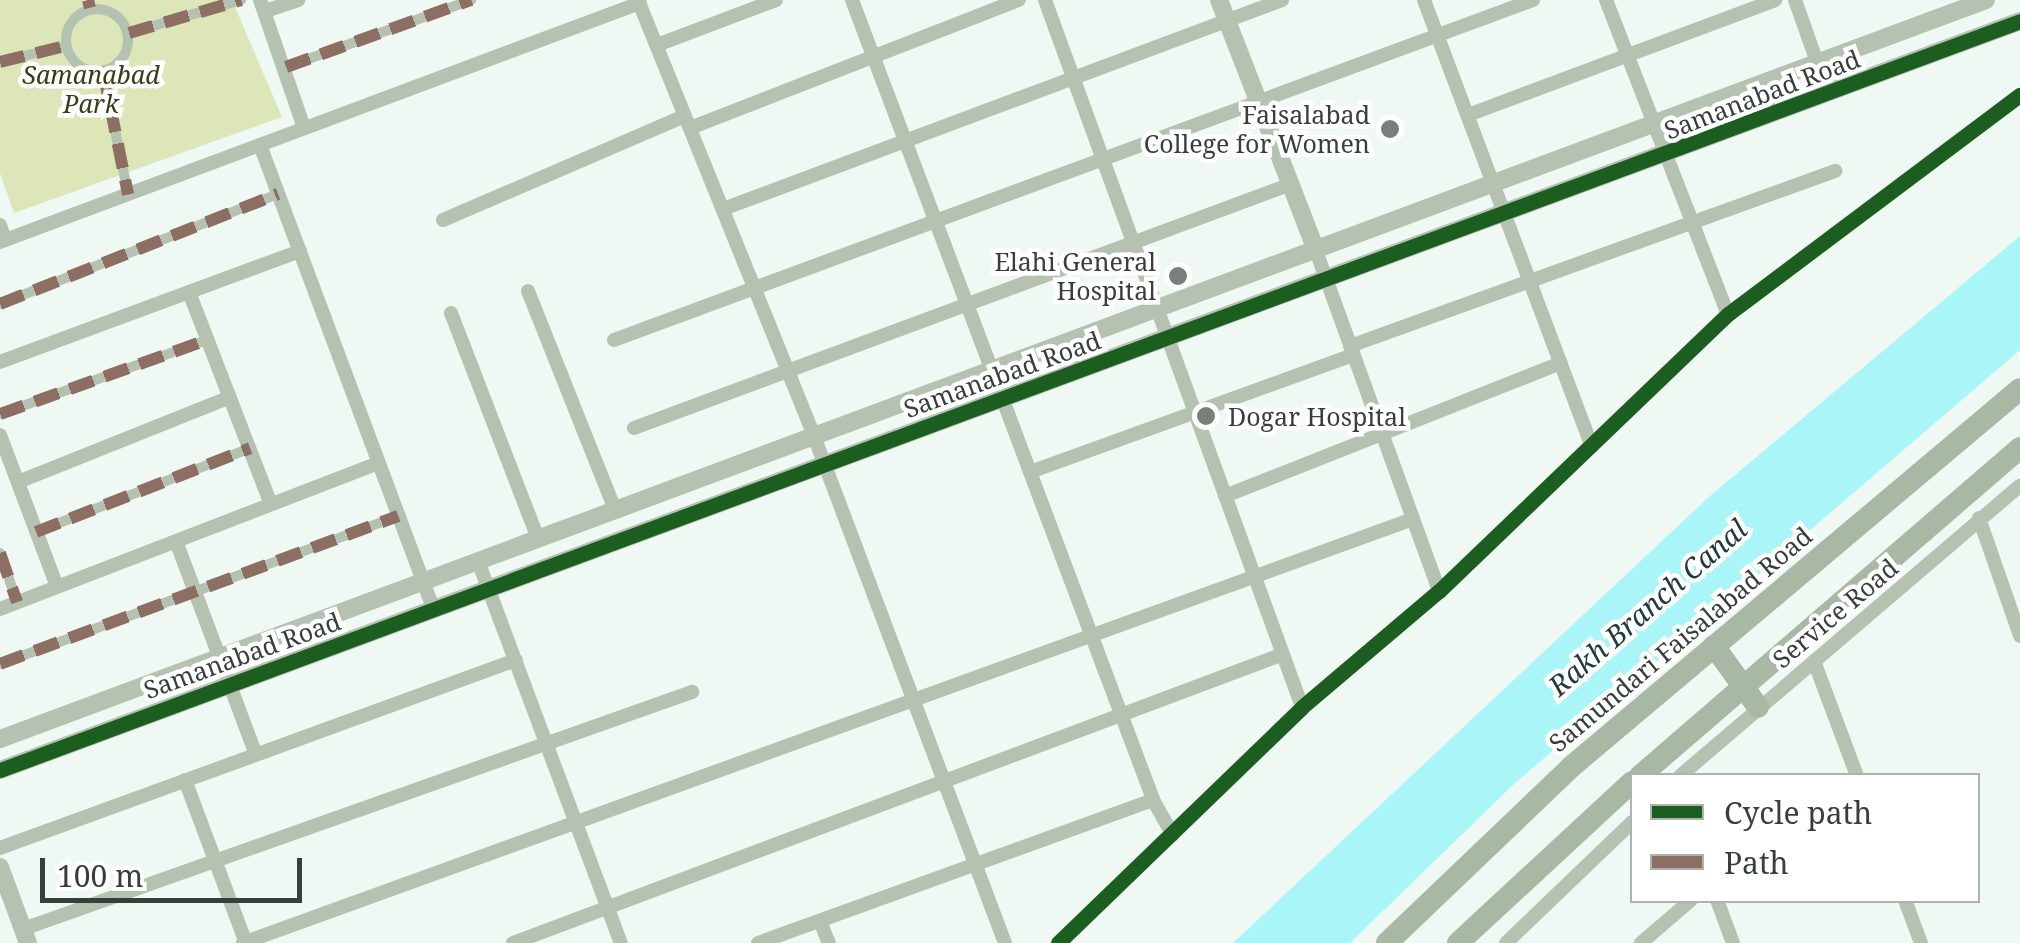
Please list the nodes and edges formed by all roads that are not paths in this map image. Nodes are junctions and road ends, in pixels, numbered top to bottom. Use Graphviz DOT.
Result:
graph roads {
  1 [pos="241,0"];
  2 [pos="298,0"];
  3 [pos="470,0"];
  4 [pos="776,0"];
  5 [pos="852,0"];
  6 [pos="1019,0"];
  7 [pos="1045,0"];
  8 [pos="1220,0"];
  9 [pos="1282,0"];
  10 [pos="1424,0"];
  11 [pos="1533,0"];
  12 [pos="1606,0"];
  13 [pos="1775,0"];
  14 [pos="1795,0"];
  15 [pos="1986,0"];
  16 [pos="639,2"];
  17 [pos="89,4"];
  18 [pos="754,4"];
  19 [pos="262,6"];
  20 [pos="1227,20"];
  21 [pos="2020,21"];
  22 [pos="129,33"];
  23 [pos="1438,34"];
  24 [pos="65,46"];
  25 [pos="657,46"];
  26 [pos="876,56"];
  27 [pos="1628,58"];
  28 [pos="0,62"];
  29 [pos="1817,62"];
  30 [pos="286,67"];
  31 [pos="104,72"];
  32 [pos="1074,78"];
  33 [pos="2020,95"];
  34 [pos="1258,101"];
  35 [pos="1468,114"];
  36 [pos="688,122"];
  37 [pos="1653,124"];
  38 [pos="304,128"];
  39 [pos="905,141"];
  40 [pos="260,144"];
  41 [pos="1670,156"];
  42 [pos="1103,159"];
  43 [pos="1835,170"];
  44 [pos="1292,184"];
  45 [pos="1494,184"];
  46 [pos="128,194"];
  47 [pos="278,194"];
  48 [pos="723,209"];
  49 [pos="1506,216"];
  50 [pos="443,220"];
  51 [pos="936,220"];
  52 [pos="1694,220"];
  53 [pos="2,235"];
  54 [pos="1133,243"];
  55 [pos="1315,248"];
  56 [pos="300,251"];
  57 [pos="1326,276"];
  58 [pos="1530,282"];
  59 [pos="754,288"];
  60 [pos="528,290"];
  61 [pos="189,292"];
  62 [pos="0,304"];
  63 [pos="969,305"];
  64 [pos="1157,308"];
  65 [pos="451,313"];
  66 [pos="1728,314"];
  67 [pos="1168,339"];
  68 [pos="208,340"];
  69 [pos="614,340"];
  70 [pos="1352,351"];
  71 [pos="0,362"];
  72 [pos="1560,363"];
  73 [pos="992,370"];
  74 [pos="788,371"];
  75 [pos="2020,389"];
  76 [pos="230,397"];
  77 [pos="1003,400"];
  78 [pos="1194,412"];
  79 [pos="0,414"];
  80 [pos="634,428"];
  81 [pos="1382,433"];
  82 [pos="0,435"];
  83 [pos="814,436"];
  84 [pos="1592,446"];
  85 [pos="250,448"];
  86 [pos="2020,448"];
  87 [pos="378,463"];
  88 [pos="825,466"];
  89 [pos="1030,472"];
  90 [pos="18,482"];
  91 [pos="2020,486"];
  92 [pos="1225,496"];
  93 [pos="272,504"];
  94 [pos="616,510"];
  95 [pos="398,516"];
  96 [pos="1979,518"];
  97 [pos="1413,519"];
  98 [pos="36,532"];
  99 [pos="538,539"];
  100 [pos="176,541"];
  101 [pos="0,553"];
  102 [pos="478,561"];
  103 [pos="1255,578"];
  104 [pos="422,582"];
  105 [pos="56,587"];
  106 [pos="489,589"];
  107 [pos="1439,590"];
  108 [pos="195,591"];
  109 [pos="17,602"];
  110 [pos="0,609"];
  111 [pos="434,610"];
  112 [pos="1091,634"];
  113 [pos="2020,636"];
  114 [pos="1714,646"];
  115 [pos="1282,654"];
  116 [pos="219,657"];
  117 [pos="516,660"];
  118 [pos="1814,661"];
  119 [pos="0,664"];
  120 [pos="1746,686"];
  121 [pos="230,687"];
  122 [pos="692,692"];
  123 [pos="913,698"];
  124 [pos="1302,706"];
  125 [pos="1758,707"];
  126 [pos="1121,716"];
  127 [pos="0,738"];
  128 [pos="545,740"];
  129 [pos="256,755"];
  130 [pos="0,770"];
  131 [pos="1644,773"];
  132 [pos="1683,773"];
  133 [pos="1856,773"];
  134 [pos="186,780"];
  135 [pos="945,781"];
  136 [pos="1630,784"];
  137 [pos="1153,800"];
  138 [pos="576,821"];
  139 [pos="1630,824"];
  140 [pos="1174,835"];
  141 [pos="0,848"];
  142 [pos="215,859"];
  143 [pos="977,866"];
  144 [pos="0,867"];
  145 [pos="1688,903"];
  146 [pos="1717,903"];
  147 [pos="1905,903"];
  148 [pos="7,906"];
  149 [pos="608,909"];
  150 [pos="820,921"];
  151 [pos="25,936"];
  152 [pos="1644,942"];
  153 [pos="245,943"];
  154 [pos="513,943"];
  155 [pos="621,943"];
  156 [pos="758,943"];
  157 [pos="829,943"];
  158 [pos="1005,943"];
  159 [pos="1058,943"];
  160 [pos="1387,943"];
  161 [pos="1458,943"];
  162 [pos="1506,943"];
  163 [pos="1733,943"];
  164 [pos="1920,943"];
  1 -- 22 [label="street"];
  2 -- 19 [label="street"];
  3 -- 30 [label="street"];
  4 -- 18 [label="street"];
  5 -- 26 [label="street"];
  6 -- 26 [label="street"];
  7 -- 32 [label="street"];
  8 -- 20 [label="street"];
  9 -- 20 [label="street"];
  10 -- 23 [label="street"];
  11 -- 23 [label="street"];
  12 -- 27 [label="street"];
  13 -- 27 [label="street"];
  14 -- 29 [label="street"];
  15 -- 29 [label="street, Samanabad Road"];
  16 -- 25 [label="street"];
  16 -- 38 [label="street"];
  17 -- 22 [label="street"];
  17 -- 24 [label="street"];
  18 -- 25 [label="street"];
  19 -- 30 [label="street"];
  20 -- 32 [label="street"];
  20 -- 34 [label="street"];
  21 -- 41 [label="street, Samanabad Road"];
  22 -- 31 [label="street"];
  23 -- 34 [label="street"];
  23 -- 35 [label="street"];
  24 -- 28 [label="street"];
  24 -- 31 [label="street"];
  25 -- 36 [label="street"];
  26 -- 36 [label="street"];
  26 -- 39 [label="street"];
  27 -- 35 [label="street"];
  27 -- 37 [label="street"];
  29 -- 37 [label="street, Samanabad Road"];
  30 -- 38 [label="street"];
  31 -- 46 [label="street"];
  32 -- 39 [label="street"];
  32 -- 42 [label="street"];
  33 -- 66 [label="street"];
  34 -- 42 [label="street"];
  34 -- 44 [label="street"];
  35 -- 45 [label="street"];
  36 -- 48 [label="street"];
  36 -- 50 [label="street"];
  37 -- 41 [label="street"];
  37 -- 45 [label="street, Samanabad Road"];
  38 -- 40 [label="street"];
  39 -- 48 [label="street"];
  39 -- 51 [label="street"];
  40 -- 46 [label="street"];
  40 -- 47 [label="street"];
  41 -- 49 [label="street, Samanabad Road"];
  41 -- 52 [label="street"];
  42 -- 51 [label="street"];
  42 -- 54 [label="street"];
  43 -- 52 [label="street"];
  44 -- 54 [label="street"];
  44 -- 55 [label="street"];
  45 -- 49 [label="street"];
  45 -- 55 [label="street, Samanabad Road"];
  46 -- 53 [label="street"];
  47 -- 56 [label="street"];
  47 -- 62 [label="street"];
  48 -- 59 [label="street"];
  49 -- 57 [label="street, Samanabad Road"];
  49 -- 58 [label="street"];
  51 -- 59 [label="street"];
  51 -- 63 [label="street"];
  52 -- 58 [label="street"];
  52 -- 66 [label="street"];
  54 -- 63 [label="street"];
  54 -- 64 [label="street"];
  55 -- 57 [label="street"];
  55 -- 64 [label="street, Samanabad Road"];
  56 -- 61 [label="street"];
  56 -- 87 [label="street"];
  57 -- 67 [label="street, Samanabad Road"];
  57 -- 70 [label="street"];
  58 -- 70 [label="street"];
  58 -- 72 [label="street"];
  59 -- 69 [label="street"];
  59 -- 74 [label="street"];
  60 -- 94 [label="street"];
  61 -- 68 [label="street"];
  61 -- 71 [label="street"];
  63 -- 73 [label="street"];
  63 -- 74 [label="street"];
  64 -- 67 [label="street"];
  64 -- 73 [label="street, Samanabad Road"];
  65 -- 99 [label="street"];
  66 -- 84 [label="street"];
  67 -- 77 [label="street, Samanabad Road"];
  67 -- 78 [label="street"];
  68 -- 76 [label="street"];
  68 -- 79 [label="street"];
  70 -- 78 [label="street"];
  70 -- 81 [label="street"];
  72 -- 81 [label="street"];
  72 -- 84 [label="street"];
  73 -- 83 [label="street, Samanabad Road"];
  74 -- 80 [label="street"];
  74 -- 83 [label="street"];
  75 -- 114 [label="main road, Samundari Faisalabad Road"];
  76 -- 85 [label="street"];
  76 -- 90 [label="street"];
  77 -- 88 [label="street, Samanabad Road"];
  77 -- 89 [label="street"];
  78 -- 89 [label="street"];
  78 -- 92 [label="street"];
  81 -- 92 [label="street"];
  81 -- 97 [label="street"];
  82 -- 90 [label="street"];
  83 -- 88 [label="street"];
  83 -- 94 [label="street, Samanabad Road"];
  84 -- 107 [label="street"];
  85 -- 93 [label="street"];
  85 -- 98 [label="street"];
  86 -- 120 [label="main road"];
  87 -- 93 [label="street"];
  87 -- 95 [label="street"];
  88 -- 106 [label="street, Samanabad Road"];
  88 -- 123 [label="street"];
  89 -- 112 [label="street"];
  90 -- 98 [label="street"];
  91 -- 96 [label="street, Service Road"];
  92 -- 103 [label="street"];
  93 -- 100 [label="street"];
  94 -- 99 [label="street, Samanabad Road"];
  95 -- 104 [label="street"];
  95 -- 108 [label="street"];
  96 -- 113 [label="street"];
  96 -- 118 [label="street, Service Road"];
  97 -- 103 [label="street"];
  97 -- 107 [label="street"];
  98 -- 105 [label="street"];
  99 -- 102 [label="street, Samanabad Road"];
  100 -- 105 [label="street"];
  100 -- 108 [label="street"];
  101 -- 109 [label="street"];
  102 -- 104 [label="street, Samanabad Road"];
  102 -- 106 [label="street"];
  103 -- 112 [label="street"];
  103 -- 115 [label="street"];
  104 -- 111 [label="street"];
  104 -- 116 [label="street, Samanabad Road"];
  105 -- 109 [label="street"];
  106 -- 111 [label="street, Samanabad Road"];
  106 -- 117 [label="street"];
  107 -- 124 [label="street"];
  108 -- 116 [label="street"];
  108 -- 119 [label="street"];
  109 -- 110 [label="street"];
  111 -- 121 [label="street, Samanabad Road"];
  112 -- 123 [label="street"];
  112 -- 126 [label="street"];
  114 -- 120 [label="main road"];
  114 -- 160 [label="main road, Samundari Faisalabad Road"];
  115 -- 124 [label="street"];
  115 -- 126 [label="street"];
  116 -- 121 [label="street"];
  116 -- 127 [label="street, Samanabad Road"];
  117 -- 128 [label="street"];
  117 -- 129 [label="street"];
  118 -- 125 [label="street, Service Road"];
  118 -- 133 [label="street"];
  120 -- 125 [label="main road"];
  120 -- 131 [label="main road"];
  121 -- 129 [label="street"];
  121 -- 130 [label="street, Samanabad Road"];
  122 -- 128 [label="street"];
  123 -- 135 [label="street"];
  123 -- 138 [label="street"];
  124 -- 140 [label="street"];
  125 -- 132 [label="street, Service Road"];
  126 -- 135 [label="street"];
  126 -- 137 [label="street"];
  128 -- 138 [label="street"];
  128 -- 142 [label="street"];
  129 -- 134 [label="street"];
  134 -- 141 [label="street"];
  134 -- 142 [label="street"];
  135 -- 143 [label="street"];
  135 -- 149 [label="street"];
  136 -- 161 [label="main road"];
  137 -- 140 [label="street"];
  137 -- 143 [label="street"];
  138 -- 149 [label="street"];
  138 -- 153 [label="street"];
  139 -- 162 [label="street"];
  140 -- 159 [label="street"];
  142 -- 151 [label="street"];
  142 -- 153 [label="street"];
  143 -- 150 [label="street"];
  143 -- 158 [label="street"];
  144 -- 148 [label="street"];
  145 -- 152 [label="street"];
  146 -- 163 [label="street"];
  147 -- 164 [label="street"];
  148 -- 151 [label="street"];
  149 -- 154 [label="street"];
  149 -- 155 [label="street"];
  150 -- 156 [label="street"];
  150 -- 157 [label="street"];
}
